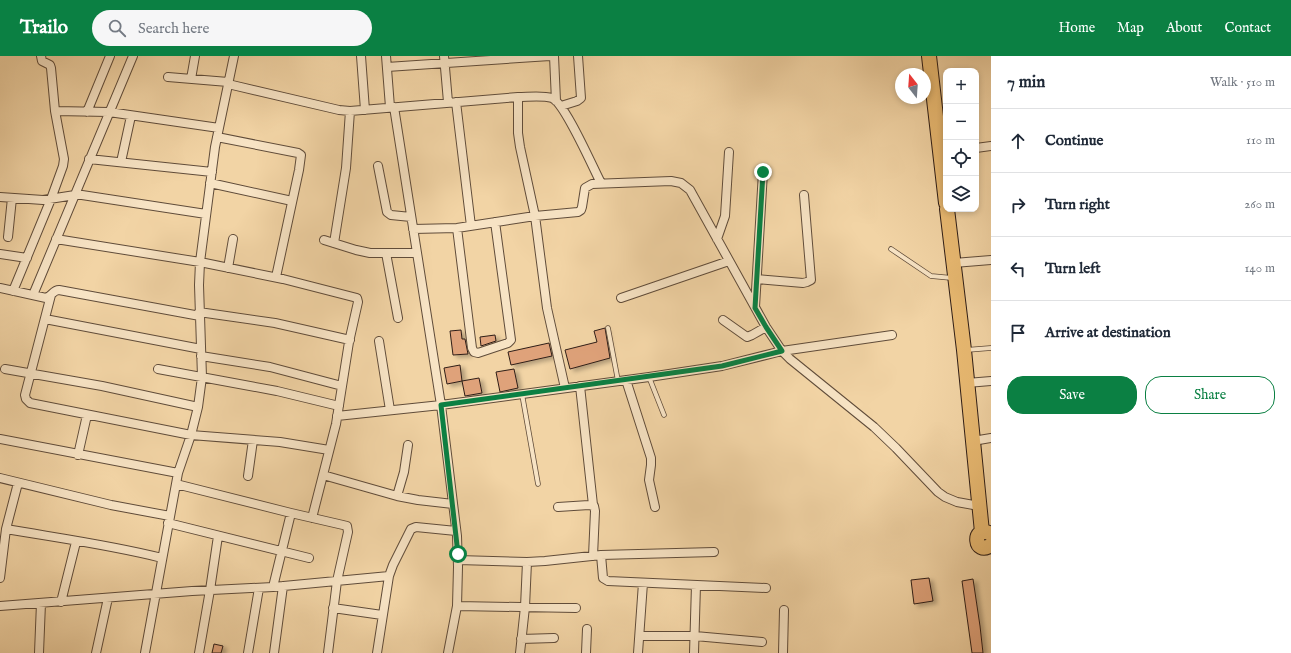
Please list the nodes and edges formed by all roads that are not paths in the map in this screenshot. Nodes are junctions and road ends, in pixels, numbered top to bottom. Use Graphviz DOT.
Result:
graph roads {
  1 [pos="41,56"];
  2 [pos="110,56"];
  3 [pos="133,56"];
  4 [pos="195,56"];
  5 [pos="234,56"];
  6 [pos="361,56"];
  7 [pos="386,56"];
  8 [pos="550,56"];
  9 [pos="554,56"];
  10 [pos="578,56"];
  11 [pos="929,56"];
  12 [pos="444,59"];
  13 [pos="387,67"];
  14 [pos="168,77"];
  15 [pos="191,79"];
  16 [pos="228,83"];
  17 [pos="518,97"];
  18 [pos="448,102"];
  19 [pos="456,102"];
  20 [pos="558,103"];
  21 [pos="392,107"];
  22 [pos="365,110"];
  23 [pos="55,111"];
  24 [pos="350,111"];
  25 [pos="87,112"];
  26 [pos="108,112"];
  27 [pos="131,116"];
  28 [pos="219,128"];
  29 [pos="217,137"];
  30 [pos="991,146"];
  31 [pos="979,148"];
  32 [pos="729,152"];
  33 [pos="943,152"];
  34 [pos="89,159"];
  35 [pos="122,162"];
  36 [pos="378,166"];
  37 [pos="212,172"];
  38 [pos="763,172"];
  39 [pos="210,183"];
  40 [pos="601,183"];
  41 [pos="74,195"];
  42 [pos="804,195"];
  43 [pos="0,197"];
  44 [pos="12,198"];
  45 [pos="51,199"];
  46 [pos="292,201"];
  47 [pos="947,212"];
  48 [pos="206,214"];
  49 [pos="535,216"];
  50 [pos="411,217"];
  51 [pos="494,222"];
  52 [pos="471,226"];
  53 [pos="457,228"];
  54 [pos="413,229"];
  55 [pos="8,237"];
  56 [pos="56,239"];
  57 [pos="233,239"];
  58 [pos="717,239"];
  59 [pos="324,240"];
  60 [pos="334,243"];
  61 [pos="891,249"];
  62 [pos="386,253"];
  63 [pos="417,253"];
  64 [pos="0,254"];
  65 [pos="27,258"];
  66 [pos="991,260"];
  67 [pos="729,261"];
  68 [pos="200,262"];
  69 [pos="954,263"];
  70 [pos="228,268"];
  71 [pos="276,277"];
  72 [pos="956,278"];
  73 [pos="757,279"];
  74 [pos="0,288"];
  75 [pos="13,291"];
  76 [pos="33,295"];
  77 [pos="51,295"];
  78 [pos="621,298"];
  79 [pos="755,308"];
  80 [pos="200,314"];
  81 [pos="398,318"];
  82 [pos="45,319"];
  83 [pos="723,320"];
  84 [pos="766,327"];
  85 [pos="608,328"];
  86 [pos="892,335"];
  87 [pos="350,340"];
  88 [pos="379,341"];
  89 [pos="991,348"];
  90 [pos="964,350"];
  91 [pos="782,351"];
  92 [pos="201,352"];
  93 [pos="5,369"];
  94 [pos="158,369"];
  95 [pos="31,373"];
  96 [pos="202,377"];
  97 [pos="649,377"];
  98 [pos="622,380"];
  99 [pos="991,381"];
  100 [pos="967,383"];
  101 [pos="342,386"];
  102 [pos="580,386"];
  103 [pos="565,388"];
  104 [pos="522,394"];
  105 [pos="441,405"];
  106 [pos="339,406"];
  107 [pos="198,407"];
  108 [pos="390,410"];
  109 [pos="87,414"];
  110 [pos="664,415"];
  111 [pos="337,416"];
  112 [pos="191,435"];
  113 [pos="991,438"];
  114 [pos="0,439"];
  115 [pos="253,440"];
  116 [pos="973,441"];
  117 [pos="408,445"];
  118 [pos="329,450"];
  119 [pos="78,455"];
  120 [pos="178,473"];
  121 [pos="248,476"];
  122 [pos="323,476"];
  123 [pos="0,478"];
  124 [pos="18,483"];
  125 [pos="176,484"];
  126 [pos="538,484"];
  127 [pos="397,496"];
  128 [pos="453,504"];
  129 [pos="592,505"];
  130 [pos="979,506"];
  131 [pos="558,507"];
  132 [pos="655,507"];
  133 [pos="291,513"];
  134 [pos="312,518"];
  135 [pos="169,520"];
  136 [pos="6,529"];
  137 [pos="456,530"];
  138 [pos="218,536"];
  139 [pos="989,541"];
  140 [pos="76,542"];
  141 [pos="282,551"];
  142 [pos="714,552"];
  143 [pos="597,556"];
  144 [pos="162,558"];
  145 [pos="309,558"];
  146 [pos="458,560"];
  147 [pos="527,562"];
  148 [pos="389,576"];
  149 [pos="0,578"];
  150 [pos="337,581"];
  151 [pos="643,583"];
  152 [pos="696,585"];
  153 [pos="283,586"];
  154 [pos="273,587"];
  155 [pos="259,588"];
  156 [pos="766,588"];
  157 [pos="210,590"];
  158 [pos="156,594"];
  159 [pos="108,598"];
  160 [pos="61,602"];
  161 [pos="41,603"];
  162 [pos="0,606"];
  163 [pos="457,606"];
  164 [pos="525,607"];
  165 [pos="333,608"];
  166 [pos="576,608"];
  167 [pos="784,610"];
  168 [pos="382,615"];
  169 [pos="587,629"];
  170 [pos="640,636"];
  171 [pos="695,636"];
  172 [pos="554,638"];
  173 [pos="521,639"];
  174 [pos="762,642"];
  175 [pos="39,653"];
  176 [pos="96,653"];
  177 [pos="145,653"];
  178 [pos="198,653"];
  179 [pos="248,653"];
  180 [pos="274,653"];
  181 [pos="328,653"];
  182 [pos="377,653"];
  183 [pos="448,653"];
  184 [pos="520,653"];
  185 [pos="586,653"];
  186 [pos="638,653"];
  187 [pos="694,653"];
  188 [pos="783,653"];
  1 -- 23 [label="street"];
  2 -- 25 [label="street"];
  3 -- 26 [label="street"];
  4 -- 15 [label="street"];
  5 -- 16 [label="street"];
  6 -- 22 [label="street"];
  7 -- 13 [label="street"];
  8 -- 12 [label="street"];
  9 -- 20 [label="street"];
  10 -- 20 [label="street"];
  11 -- 33 [label="highway"];
  12 -- 13 [label="street"];
  12 -- 18 [label="street"];
  13 -- 21 [label="street"];
  14 -- 15 [label="street"];
  15 -- 16 [label="street"];
  16 -- 24 [label="street"];
  16 -- 28 [label="street"];
  17 -- 19 [label="street"];
  17 -- 20 [label="street"];
  17 -- 49 [label="street"];
  18 -- 19 [label="street"];
  18 -- 21 [label="street"];
  19 -- 52 [label="street"];
  20 -- 40 [label="street"];
  21 -- 22 [label="street"];
  21 -- 50 [label="street"];
  22 -- 24 [label="street"];
  23 -- 25 [label="street"];
  23 -- 45 [label="street"];
  24 -- 60 [label="street"];
  25 -- 26 [label="street"];
  26 -- 27 [label="street"];
  26 -- 34 [label="street"];
  27 -- 28 [label="street"];
  27 -- 35 [label="street"];
  28 -- 29 [label="street"];
  29 -- 37 [label="street"];
  29 -- 46 [label="street"];
  30 -- 31 [label="street"];
  32 -- 58 [label="street"];
  34 -- 35 [label="street"];
  34 -- 41 [label="street"];
  35 -- 37 [label="street"];
  36 -- 50 [label="street"];
  37 -- 39 [label="street"];
  38 -- 73 [label="street"];
  39 -- 46 [label="street"];
  39 -- 48 [label="street"];
  40 -- 49 [label="street"];
  40 -- 58 [label="street"];
  41 -- 45 [label="street"];
  41 -- 48 [label="street"];
  41 -- 56 [label="street"];
  42 -- 73 [label="street"];
  43 -- 44 [label="street"];
  44 -- 45 [label="street"];
  44 -- 55 [label="street"];
  45 -- 65 [label="street"];
  46 -- 71 [label="street"];
  47 -- 69 [label="highway"];
  48 -- 68 [label="street"];
  49 -- 51 [label="street"];
  49 -- 103 [label="street"];
  50 -- 54 [label="street"];
  51 -- 52 [label="street"];
  51 -- 53 [label="street"];
  52 -- 53 [label="street"];
  53 -- 54 [label="street"];
  54 -- 63 [label="street"];
  56 -- 68 [label="street"];
  56 -- 76 [label="street"];
  57 -- 70 [label="street"];
  58 -- 67 [label="street"];
  59 -- 60 [label="street"];
  60 -- 62 [label="street"];
  61 -- 72 [label="lane"];
  62 -- 63 [label="street"];
  62 -- 81 [label="street"];
  63 -- 105 [label="street"];
  64 -- 65 [label="street"];
  65 -- 75 [label="street"];
  66 -- 69 [label="street"];
  67 -- 78 [label="street"];
  67 -- 79 [label="street"];
  68 -- 70 [label="street"];
  68 -- 80 [label="street"];
  69 -- 72 [label="highway"];
  70 -- 71 [label="street"];
  71 -- 87 [label="street"];
  72 -- 90 [label="highway"];
  73 -- 79 [label="street"];
  74 -- 75 [label="street"];
  75 -- 76 [label="street"];
  76 -- 77 [label="street"];
  77 -- 80 [label="street"];
  77 -- 82 [label="street"];
  79 -- 84 [label="street"];
  80 -- 87 [label="street"];
  80 -- 92 [label="street"];
  82 -- 92 [label="street"];
  82 -- 95 [label="street"];
  83 -- 84 [label="street"];
  84 -- 91 [label="street"];
  85 -- 98 [label="lane"];
  86 -- 91 [label="street"];
  87 -- 101 [label="street"];
  88 -- 108 [label="street"];
  89 -- 90 [label="lane"];
  90 -- 100 [label="highway"];
  91 -- 97 [label="street"];
  91 -- 130 [label="street"];
  92 -- 96 [label="street"];
  92 -- 101 [label="street"];
  93 -- 95 [label="street"];
  94 -- 96 [label="street"];
  95 -- 107 [label="street"];
  95 -- 109 [label="street"];
  96 -- 106 [label="street"];
  96 -- 107 [label="street"];
  97 -- 98 [label="street"];
  97 -- 110 [label="lane"];
  98 -- 102 [label="street"];
  98 -- 132 [label="street"];
  99 -- 100 [label="street"];
  100 -- 116 [label="highway"];
  101 -- 106 [label="street"];
  102 -- 103 [label="street"];
  102 -- 129 [label="street"];
  103 -- 104 [label="street"];
  104 -- 105 [label="street"];
  104 -- 126 [label="lane"];
  105 -- 108 [label="street"];
  105 -- 128 [label="street"];
  106 -- 111 [label="street"];
  107 -- 112 [label="street"];
  108 -- 111 [label="street"];
  109 -- 112 [label="street"];
  109 -- 119 [label="street"];
  111 -- 118 [label="street"];
  112 -- 115 [label="street"];
  112 -- 120 [label="street"];
  113 -- 116 [label="street"];
  114 -- 119 [label="street"];
  115 -- 118 [label="street"];
  115 -- 121 [label="street"];
  116 -- 130 [label="highway"];
  117 -- 127 [label="street"];
  118 -- 122 [label="street"];
  119 -- 120 [label="street"];
  120 -- 125 [label="street"];
  122 -- 127 [label="street"];
  122 -- 134 [label="street"];
  123 -- 124 [label="street"];
  124 -- 135 [label="street"];
  124 -- 136 [label="street"];
  125 -- 133 [label="street"];
  125 -- 135 [label="street"];
  127 -- 128 [label="street"];
  128 -- 137 [label="street"];
  129 -- 131 [label="street"];
  129 -- 143 [label="street"];
  130 -- 139 [label="highway"];
  133 -- 134 [label="street"];
  133 -- 141 [label="street"];
  134 -- 150 [label="street"];
  135 -- 138 [label="street"];
  135 -- 144 [label="street"];
  136 -- 140 [label="street"];
  136 -- 149 [label="street"];
  137 -- 146 [label="street"];
  137 -- 148 [label="street"];
  138 -- 141 [label="street"];
  138 -- 157 [label="street"];
  140 -- 144 [label="street"];
  140 -- 160 [label="street"];
  141 -- 145 [label="street"];
  141 -- 154 [label="street"];
  142 -- 143 [label="street"];
  143 -- 147 [label="street"];
  143 -- 151 [label="street"];
  144 -- 158 [label="street"];
  146 -- 147 [label="street"];
  146 -- 163 [label="street"];
  147 -- 164 [label="street"];
  148 -- 150 [label="street"];
  148 -- 168 [label="street"];
  150 -- 153 [label="street"];
  150 -- 165 [label="street"];
  151 -- 152 [label="street"];
  151 -- 170 [label="street"];
  152 -- 156 [label="street"];
  152 -- 171 [label="street"];
  153 -- 154 [label="street"];
  153 -- 180 [label="street"];
  154 -- 155 [label="street"];
  155 -- 157 [label="street"];
  155 -- 179 [label="street"];
  157 -- 158 [label="street"];
  157 -- 178 [label="street"];
  158 -- 159 [label="street"];
  158 -- 177 [label="street"];
  159 -- 160 [label="street"];
  159 -- 176 [label="street"];
  160 -- 161 [label="street"];
  161 -- 162 [label="street"];
  161 -- 175 [label="street"];
  163 -- 164 [label="street"];
  163 -- 183 [label="street"];
  164 -- 166 [label="street"];
  164 -- 173 [label="street"];
  165 -- 168 [label="street"];
  165 -- 181 [label="street"];
  167 -- 188 [label="street"];
  168 -- 182 [label="street"];
  169 -- 185 [label="street"];
  170 -- 171 [label="street"];
  170 -- 186 [label="street"];
  171 -- 174 [label="street"];
  171 -- 187 [label="street"];
  172 -- 173 [label="street"];
  173 -- 184 [label="street"];
}
